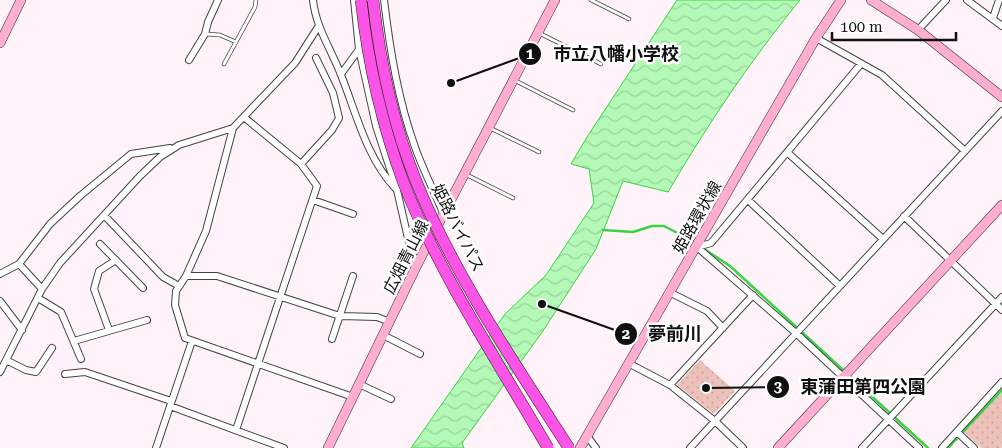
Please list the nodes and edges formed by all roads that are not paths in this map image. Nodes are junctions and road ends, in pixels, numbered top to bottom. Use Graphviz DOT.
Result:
graph roads {
  1 [pos="20,0"];
  2 [pos="218,0"];
  3 [pos="256,0"];
  4 [pos="313,0"];
  5 [pos="354,0"];
  6 [pos="361,0"];
  7 [pos="373,0"];
  8 [pos="389,0"];
  9 [pos="555,0"];
  10 [pos="591,0"];
  11 [pos="841,0"];
  12 [pos="871,0"];
  13 [pos="946,0"];
  14 [pos="968,0"];
  15 [pos="999,0"];
  16 [pos="385,3"];
  17 [pos="993,18"];
  18 [pos="629,19"];
  19 [pos="1002,26"];
  20 [pos="318,27"];
  21 [pos="918,30"];
  22 [pos="538,33"];
  23 [pos="205,34"];
  24 [pos="816,38"];
  25 [pos="236,42"];
  26 [pos="0,43"];
  27 [pos="359,49"];
  28 [pos="316,58"];
  29 [pos="189,60"];
  30 [pos="224,64"];
  31 [pos="601,64"];
  32 [pos="860,65"];
  33 [pos="341,74"];
  34 [pos="514,80"];
  35 [pos="1002,97"];
  36 [pos="573,110"];
  37 [pos="1002,111"];
  38 [pos="244,118"];
  39 [pos="233,128"];
  40 [pos="489,128"];
  41 [pos="173,148"];
  42 [pos="965,151"];
  43 [pos="539,152"];
  44 [pos="788,153"];
  45 [pos="301,164"];
  46 [pos="465,174"];
  47 [pos="397,190"];
  48 [pos="513,198"];
  49 [pos="313,200"];
  50 [pos="748,200"];
  51 [pos="1002,205"];
  52 [pos="353,214"];
  53 [pos="104,215"];
  54 [pos="444,215"];
  55 [pos="904,216"];
  56 [pos="883,239"];
  57 [pos="100,244"];
  58 [pos="697,247"];
  59 [pos="116,260"];
  60 [pos="950,262"];
  61 [pos="19,264"];
  62 [pos="417,265"];
  63 [pos="0,274"];
  64 [pos="186,276"];
  65 [pos="353,276"];
  66 [pos="179,286"];
  67 [pos="840,286"];
  68 [pos="143,288"];
  69 [pos="42,289"];
  70 [pos="671,293"];
  71 [pos="753,295"];
  72 [pos="1002,296"];
  73 [pos="280,297"];
  74 [pos="38,298"];
  75 [pos="0,301"];
  76 [pos="995,304"];
  77 [pos="1002,310"];
  78 [pos="340,316"];
  79 [pos="147,320"];
  80 [pos="390,322"];
  81 [pos="723,328"];
  82 [pos="22,330"];
  83 [pos="109,330"];
  84 [pos="797,334"];
  85 [pos="383,335"];
  86 [pos="332,339"];
  87 [pos="192,340"];
  88 [pos="74,342"];
  89 [pos="52,348"];
  90 [pos="420,354"];
  91 [pos="81,359"];
  92 [pos="6,360"];
  93 [pos="259,364"];
  94 [pos="630,364"];
  95 [pos="0,372"];
  96 [pos="65,374"];
  97 [pos="843,379"];
  98 [pos="1002,382"];
  99 [pos="359,384"];
  100 [pos="670,385"];
  101 [pos="353,397"];
  102 [pos="391,399"];
  103 [pos="170,404"];
  104 [pos="888,420"];
  105 [pos="715,422"];
  106 [pos="236,430"];
  107 [pos="957,432"];
  108 [pos="587,436"];
  109 [pos="156,448"];
  110 [pos="284,448"];
  111 [pos="328,448"];
  112 [pos="548,448"];
  113 [pos="569,448"];
  114 [pos="580,448"];
  115 [pos="596,448"];
  116 [pos="690,448"];
  117 [pos="743,448"];
  118 [pos="778,448"];
  119 [pos="862,448"];
  120 [pos="919,448"];
  121 [pos="942,448"];
  122 [pos="974,448"];
  1 -- 26 [label="main road"];
  2 -- 23 [label="street"];
  3 -- 25 [label="lane"];
  4 -- 20 [label="street"];
  5 -- 27 [label="street"];
  6 -- 112 [label="highway, 姫路バイパス, bridge"];
  7 -- 113 [label="highway, 姫路バイパス, bridge"];
  8 -- 16 [label="street"];
  9 -- 22 [label="main road, 広畑青山線"];
  10 -- 18 [label="lane"];
  11 -- 24 [label="main road, 姫路環状線"];
  12 -- 21 [label="main road"];
  13 -- 21 [label="street"];
  14 -- 17 [label="street"];
  15 -- 17 [label="street"];
  16 -- 27 [label="street"];
  16 -- 54 [label="street"];
  17 -- 19 [label="street"];
  20 -- 33 [label="street"];
  20 -- 38 [label="street"];
  21 -- 35 [label="main road"];
  22 -- 31 [label="lane"];
  22 -- 34 [label="main road, 広畑青山線"];
  23 -- 25 [label="lane"];
  23 -- 29 [label="street"];
  24 -- 32 [label="street"];
  24 -- 58 [label="main road, 姫路環状線"];
  25 -- 30 [label="lane"];
  27 -- 33 [label="street"];
  27 -- 47 [label="street"];
  28 -- 45 [label="street"];
  32 -- 42 [label="street"];
  32 -- 44 [label="street"];
  33 -- 47 [label="street"];
  34 -- 36 [label="lane"];
  34 -- 40 [label="main road, 広畑青山線"];
  37 -- 42 [label="street"];
  38 -- 39 [label="street"];
  38 -- 45 [label="street"];
  39 -- 41 [label="street"];
  39 -- 64 [label="street"];
  40 -- 43 [label="lane"];
  40 -- 46 [label="main road, 広畑青山線"];
  41 -- 53 [label="street"];
  41 -- 61 [label="street"];
  42 -- 55 [label="street"];
  44 -- 50 [label="street"];
  44 -- 56 [label="street"];
  45 -- 49 [label="street"];
  46 -- 48 [label="lane"];
  46 -- 54 [label="main road, 広畑青山線"];
  47 -- 62 [label="street"];
  49 -- 52 [label="street"];
  49 -- 73 [label="street"];
  50 -- 58 [label="street"];
  50 -- 67 [label="street"];
  51 -- 60 [label="main road"];
  53 -- 66 [label="street"];
  53 -- 69 [label="street"];
  54 -- 62 [label="main road, 広畑青山線"];
  55 -- 56 [label="street"];
  55 -- 60 [label="street"];
  56 -- 67 [label="street"];
  57 -- 59 [label="street"];
  58 -- 70 [label="main road, 姫路環状線"];
  58 -- 71 [label="street"];
  59 -- 68 [label="street"];
  59 -- 83 [label="street"];
  60 -- 76 [label="street"];
  60 -- 97 [label="main road"];
  61 -- 63 [label="street"];
  61 -- 69 [label="street"];
  62 -- 80 [label="main road, 広畑青山線"];
  64 -- 66 [label="street"];
  64 -- 73 [label="street"];
  65 -- 78 [label="street"];
  66 -- 87 [label="street"];
  67 -- 84 [label="street"];
  69 -- 74 [label="street"];
  70 -- 81 [label="street"];
  70 -- 94 [label="main road, 姫路環状線"];
  71 -- 81 [label="street"];
  71 -- 84 [label="street"];
  72 -- 76 [label="street"];
  73 -- 78 [label="street"];
  73 -- 93 [label="street"];
  74 -- 82 [label="street"];
  74 -- 88 [label="street"];
  75 -- 82 [label="street"];
  76 -- 77 [label="street"];
  76 -- 104 [label="street"];
  78 -- 80 [label="street"];
  78 -- 86 [label="street"];
  79 -- 83 [label="street"];
  80 -- 85 [label="main road, 広畑青山線"];
  81 -- 100 [label="street"];
  82 -- 92 [label="street"];
  83 -- 88 [label="street"];
  84 -- 97 [label="street"];
  84 -- 105 [label="street"];
  85 -- 90 [label="street"];
  85 -- 99 [label="main road, 広畑青山線"];
  87 -- 93 [label="street"];
  87 -- 103 [label="street"];
  88 -- 91 [label="street"];
  89 -- 92 [label="street"];
  92 -- 95 [label="street"];
  93 -- 101 [label="street"];
  93 -- 106 [label="street"];
  94 -- 100 [label="street"];
  94 -- 108 [label="main road, 姫路環状線"];
  96 -- 103 [label="street"];
  97 -- 104 [label="street"];
  97 -- 118 [label="main road"];
  98 -- 107 [label="street"];
  99 -- 101 [label="main road, 広畑青山線"];
  99 -- 102 [label="street"];
  100 -- 105 [label="street"];
  101 -- 111 [label="main road, 広畑青山線"];
  103 -- 106 [label="street"];
  103 -- 109 [label="street"];
  104 -- 119 [label="street"];
  104 -- 120 [label="street"];
  105 -- 116 [label="street"];
  105 -- 117 [label="street"];
  106 -- 110 [label="street"];
  107 -- 121 [label="street"];
  107 -- 122 [label="street"];
  108 -- 114 [label="main road, 姫路環状線"];
  108 -- 115 [label="street"];
}
